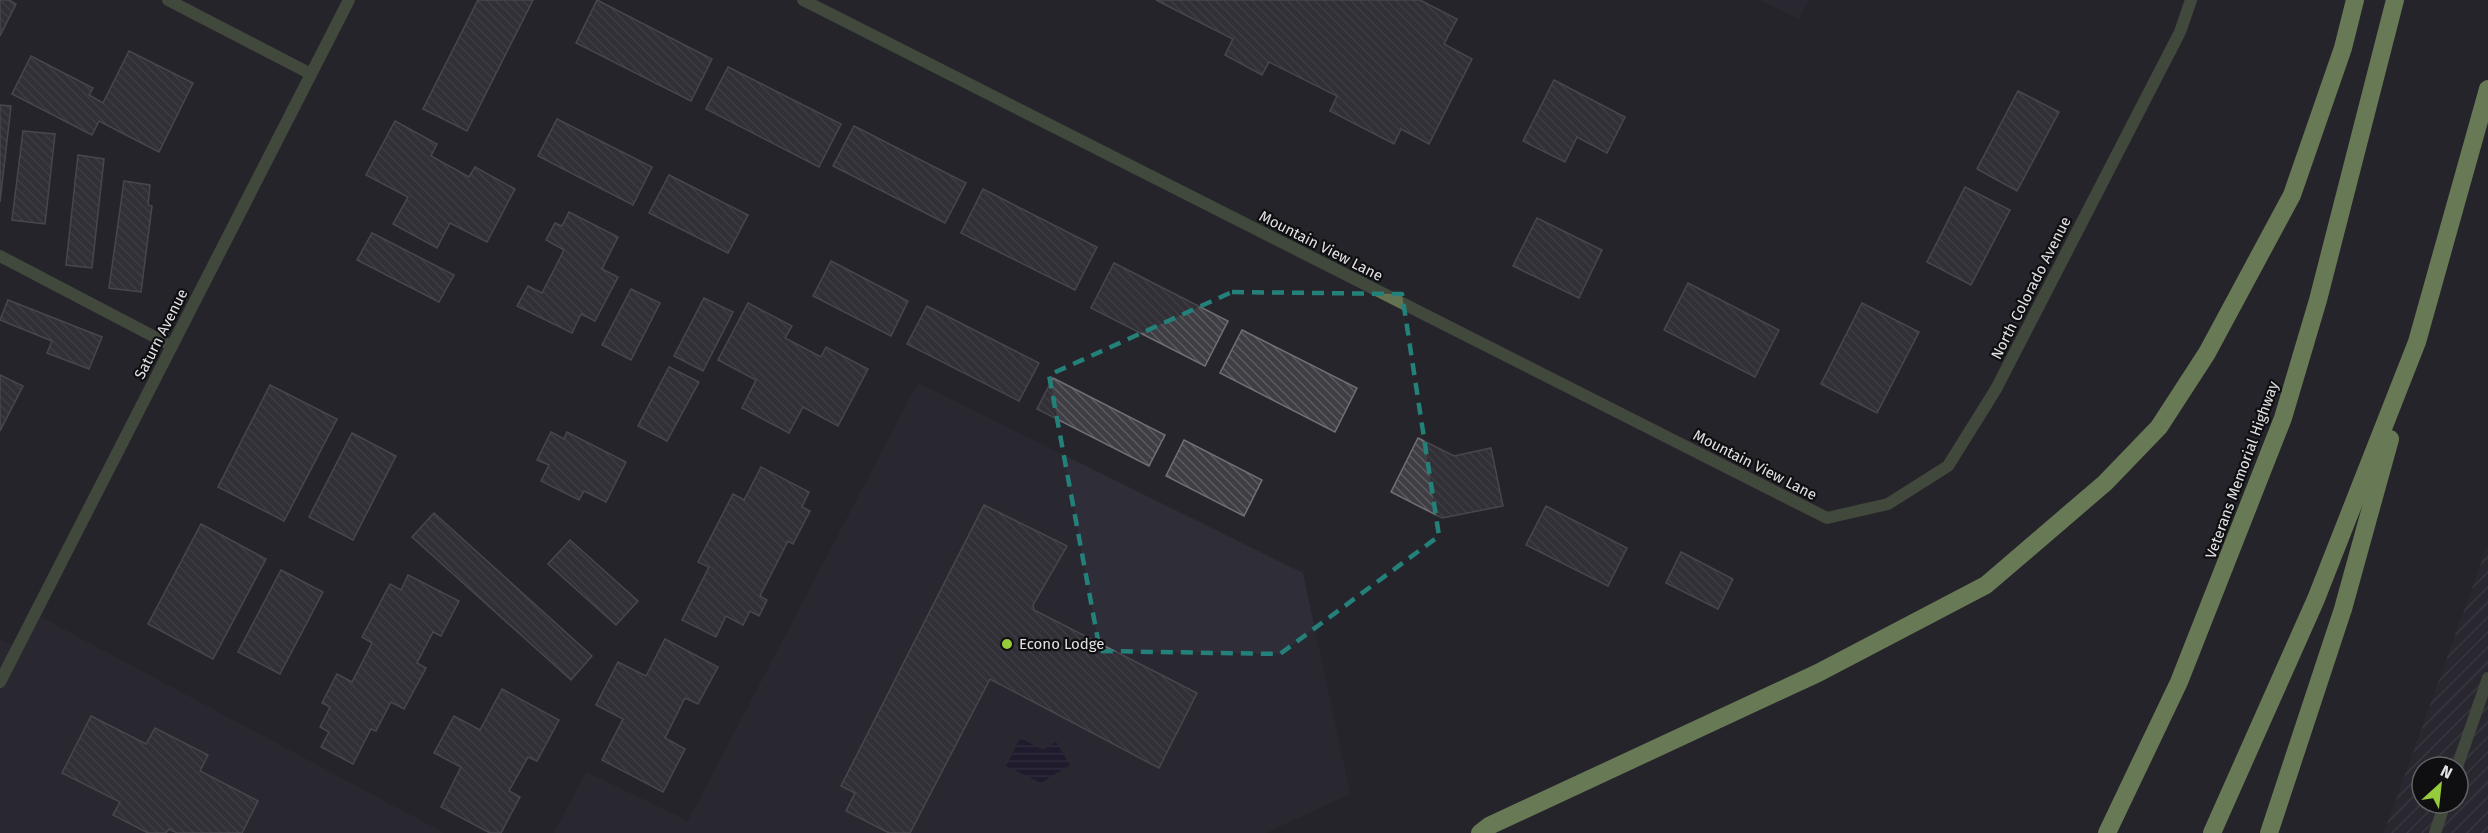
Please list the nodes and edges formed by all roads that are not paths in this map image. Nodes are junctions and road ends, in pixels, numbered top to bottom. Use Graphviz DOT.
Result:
graph roads {
  1 [pos="168,0"];
  2 [pos="349,0"];
  3 [pos="802,0"];
  4 [pos="2191,0"];
  5 [pos="2355,0"];
  6 [pos="2395,0"];
  7 [pos="311,74"];
  8 [pos="2488,89"];
  9 [pos="0,256"];
  10 [pos="2417,342"];
  11 [pos="172,346"];
  12 [pos="1827,518"];
  13 [pos="2488,678"];
  14 [pos="0,682"];
  15 [pos="2461,755"];
  16 [pos="2441,815"];
  17 [pos="1480,833"];
  18 [pos="2107,833"];
  19 [pos="2212,833"];
  20 [pos="2269,833"];
  21 [pos="2435,833"];
  1 -- 7 [label="street"];
  2 -- 7 [label="street, Saturn Avenue"];
  3 -- 12 [label="street, Mountain View Lane"];
  4 -- 12 [label="street, North Colorado Avenue"];
  5 -- 17 [label="highway"];
  6 -- 18 [label="highway, Veterans Memorial Highway"];
  7 -- 11 [label="street, Saturn Avenue"];
  8 -- 10 [label="highway"];
  9 -- 11 [label="street"];
  10 -- 19 [label="highway"];
  10 -- 20 [label="highway"];
  11 -- 14 [label="street, Saturn Avenue"];
  13 -- 15 [label="street"];
  16 -- 21 [label="street"];
}
